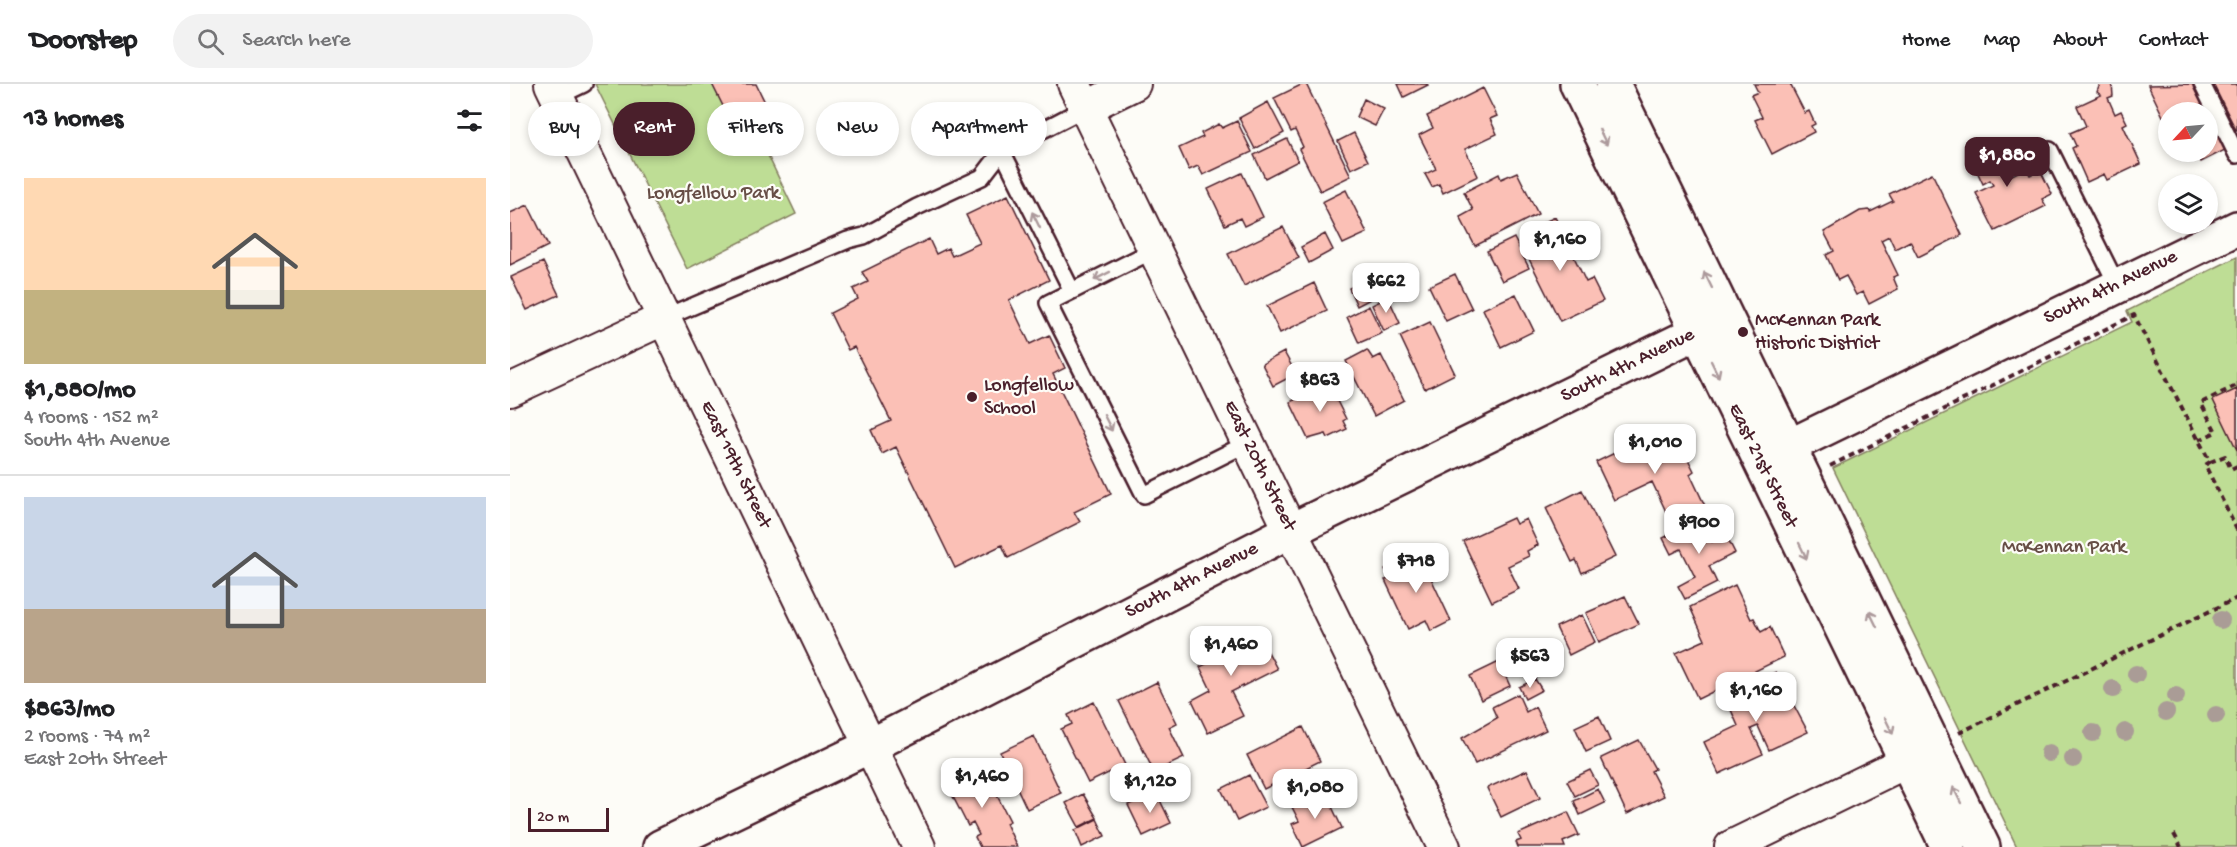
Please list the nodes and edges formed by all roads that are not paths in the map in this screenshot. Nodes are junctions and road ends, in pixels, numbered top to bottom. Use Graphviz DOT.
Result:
graph roads {
  1 [pos="1134,84"];
  2 [pos="1577,84"];
  3 [pos="1613,84"];
  4 [pos="2202,84"];
  5 [pos="564,88"];
  6 [pos="1080,96"];
  7 [pos="1047,119"];
  8 [pos="2050,150"];
  9 [pos="2237,155"];
  10 [pos="998,156"];
  11 [pos="1004,156"];
  12 [pos="2237,228"];
  13 [pos="1154,250"];
  14 [pos="2117,285"];
  15 [pos="1072,291"];
  16 [pos="665,318"];
  17 [pos="1726,318"];
  18 [pos="1698,332"];
  19 [pos="510,390"];
  20 [pos="1248,443"];
  21 [pos="1790,446"];
  22 [pos="1760,460"];
  23 [pos="1290,531"];
  24 [pos="870,746"];
  25 [pos="1932,748"];
  26 [pos="660,847"];
  27 [pos="919,847"];
  28 [pos="1444,847"];
  29 [pos="1731,847"];
  30 [pos="1948,847"];
  31 [pos="1983,847"];
  1 -- 6 [label="street"];
  2 -- 18 [label="street, East 21st Street, one-way"];
  17 -- 3 [label="street, East 21st Street, one-way"];
  4 -- 9 [label="lane"];
  5 -- 16 [label="street, East 19th Street"];
  6 -- 7 [label="lane"];
  6 -- 13 [label="street, East 20th Street"];
  8 -- 14 [label="lane"];
  10 -- 16 [label="lane"];
  15 -- 11 [label="lane, one-way"];
  12 -- 14 [label="street, South 4th Avenue"];
  13 -- 15 [label="lane, one-way"];
  13 -- 20 [label="street, East 20th Street"];
  14 -- 21 [label="street, South 4th Avenue"];
  15 -- 20 [label="lane, one-way"];
  16 -- 19 [label="street"];
  16 -- 24 [label="street, East 19th Street"];
  17 -- 18 [label="street, South 4th Avenue"];
  17 -- 21 [label="street, East 21st Street"];
  18 -- 22 [label="street, East 21st Street, one-way"];
  18 -- 23 [label="street, South 4th Avenue"];
  20 -- 23 [label="street, East 20th Street"];
  21 -- 22 [label="street, South 4th Avenue"];
  25 -- 21 [label="street, East 21st Street, one-way"];
  22 -- 25 [label="street, East 21st Street, one-way"];
  23 -- 24 [label="street, South 4th Avenue"];
  23 -- 28 [label="street, East 20th Street"];
  24 -- 26 [label="street, South 4th Avenue"];
  24 -- 27 [label="street, East 19th Street"];
  25 -- 29 [label="street"];
  25 -- 30 [label="street, East 21st Street"];
  31 -- 25 [label="street, East 21st Street, one-way"];
}
